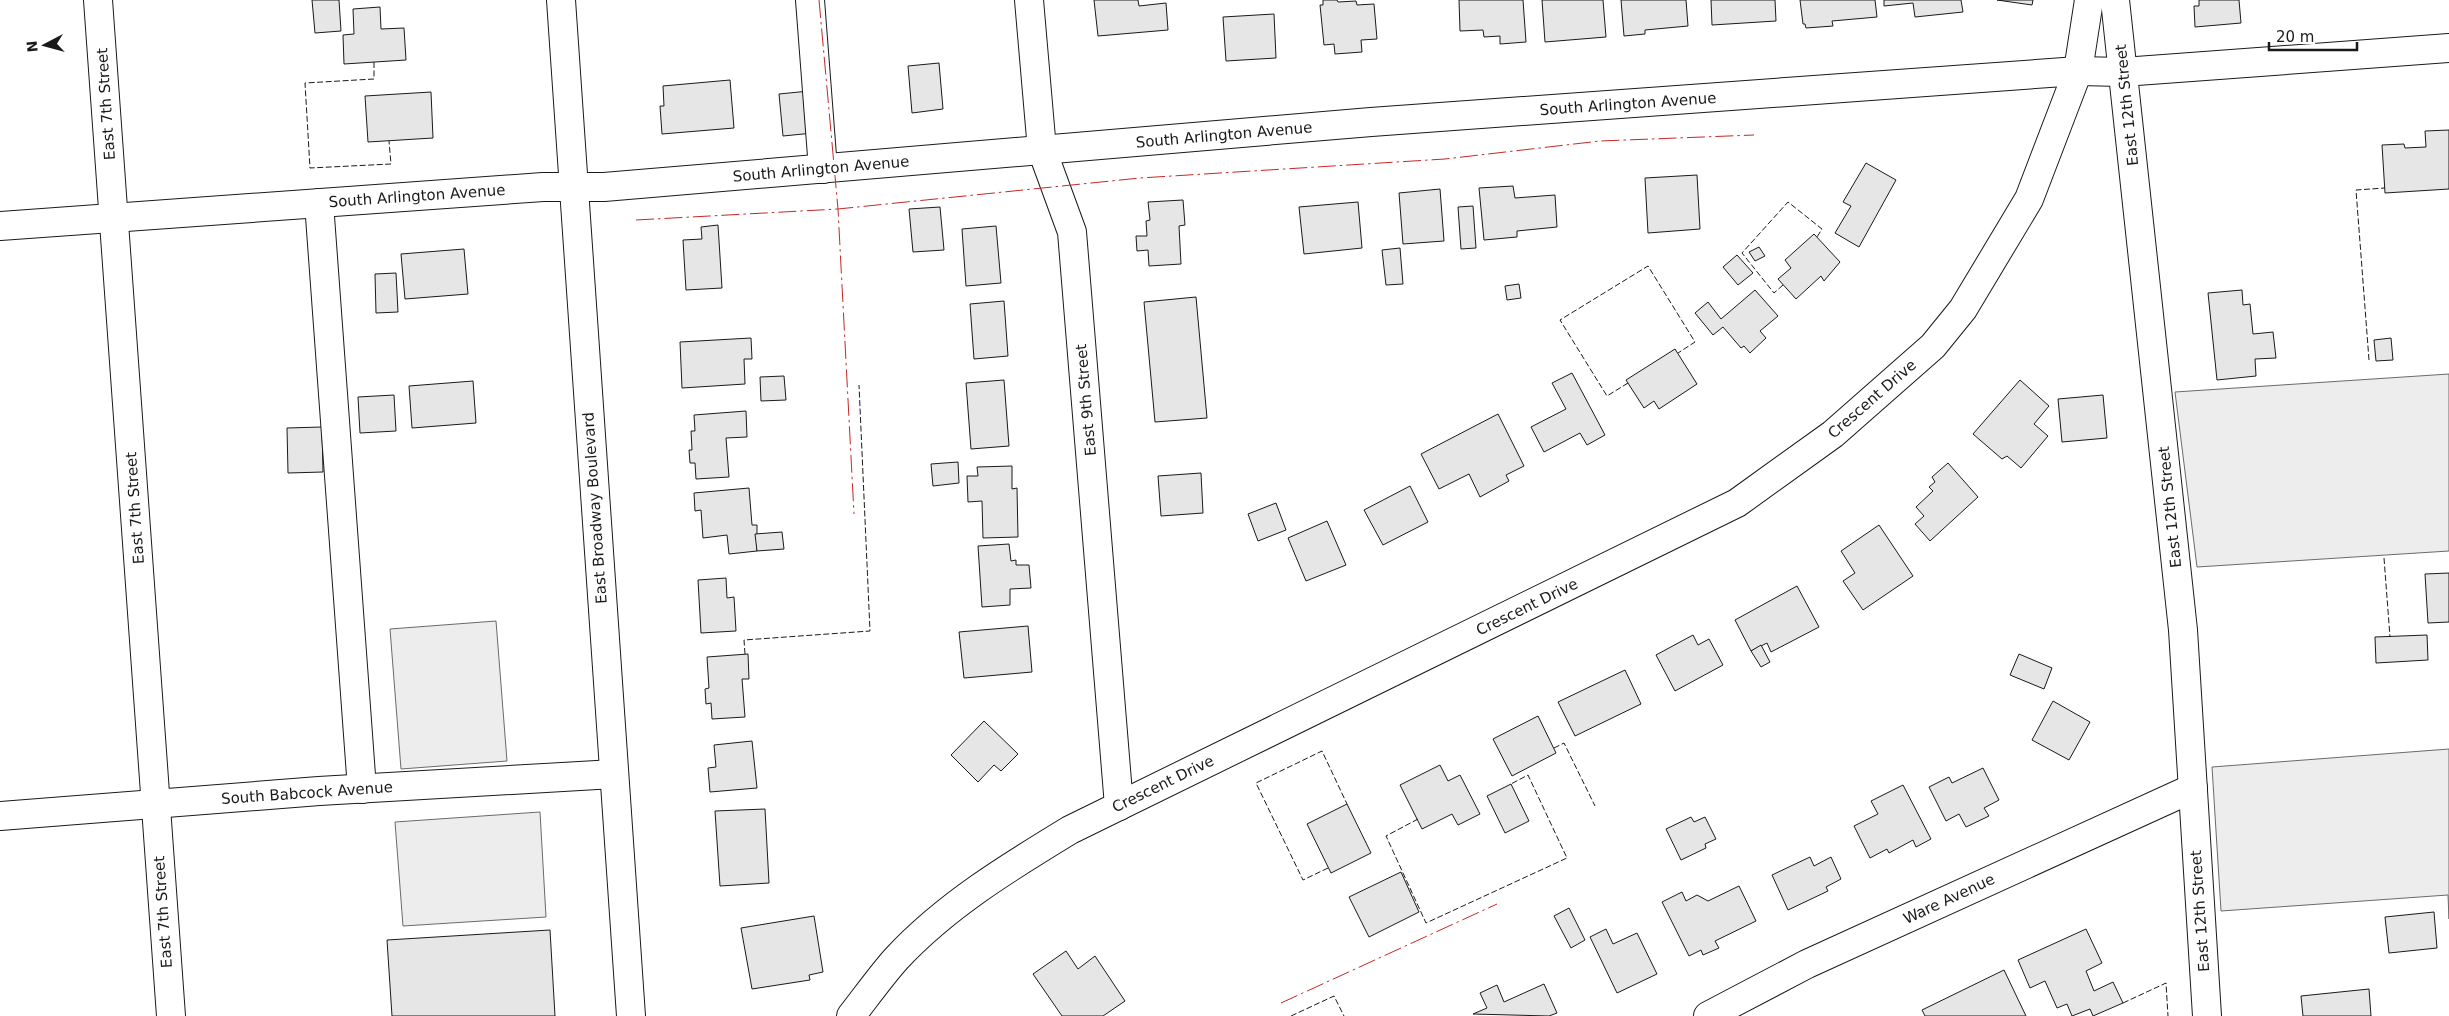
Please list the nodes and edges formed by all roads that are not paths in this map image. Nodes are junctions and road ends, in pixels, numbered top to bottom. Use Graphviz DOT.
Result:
graph roads {
  1 [pos="98,0"];
  2 [pos="561,0"];
  3 [pos="810,0"];
  4 [pos="1028,0"];
  5 [pos="2089,0"];
  6 [pos="2116,0"];
  7 [pos="2449,48"];
  8 [pos="2078,70"];
  9 [pos="2124,72"];
  10 [pos="1042,150"];
  11 [pos="823,168"];
  12 [pos="573,188"];
  13 [pos="319,203"];
  14 [pos="115,218"];
  15 [pos="0,226"];
  16 [pos="614,774"];
  17 [pos="2193,788"];
  18 [pos="362,789"];
  19 [pos="155,804"];
  20 [pos="1119,806"];
  21 [pos="0,816"];
  22 [pos="171,1016"];
  23 [pos="631,1016"];
  24 [pos="851,1016"];
  25 [pos="1708,1016"];
  26 [pos="2207,1016"];
  1 -- 14 [label="main road, East 7th Street"];
  2 -- 12 [label="main road, East Broadway Boulevard"];
  3 -- 11 [label="main road"];
  4 -- 10 [label="main road, East 9th Street"];
  5 -- 8 [label="main road, Crescent Drive"];
  6 -- 9 [label="main road, East 12th Street"];
  7 -- 9 [label="main road, South Arlington Avenue"];
  8 -- 9 [label="main road, South Arlington Avenue"];
  8 -- 10 [label="main road, South Arlington Avenue"];
  8 -- 20 [label="main road, Crescent Drive"];
  9 -- 17 [label="main road, East 12th Street"];
  10 -- 11 [label="main road, South Arlington Avenue"];
  10 -- 20 [label="main road, East 9th Street"];
  11 -- 12 [label="main road, South Arlington Avenue"];
  12 -- 13 [label="main road, South Arlington Avenue"];
  12 -- 16 [label="main road, East Broadway Boulevard"];
  13 -- 14 [label="main road, South Arlington Avenue"];
  13 -- 18 [label="main road"];
  14 -- 15 [label="main road, South Arlington Avenue"];
  14 -- 19 [label="main road, East 7th Street"];
  16 -- 18 [label="main road, South Babcock Avenue"];
  16 -- 23 [label="main road, East Broadway Boulevard"];
  17 -- 25 [label="main road, Ware Avenue"];
  17 -- 26 [label="main road, East 12th Street"];
  18 -- 19 [label="main road, South Babcock Avenue"];
  19 -- 21 [label="main road, South Babcock Avenue"];
  19 -- 22 [label="main road, East 7th Street"];
  20 -- 24 [label="main road, Crescent Drive"];
}
